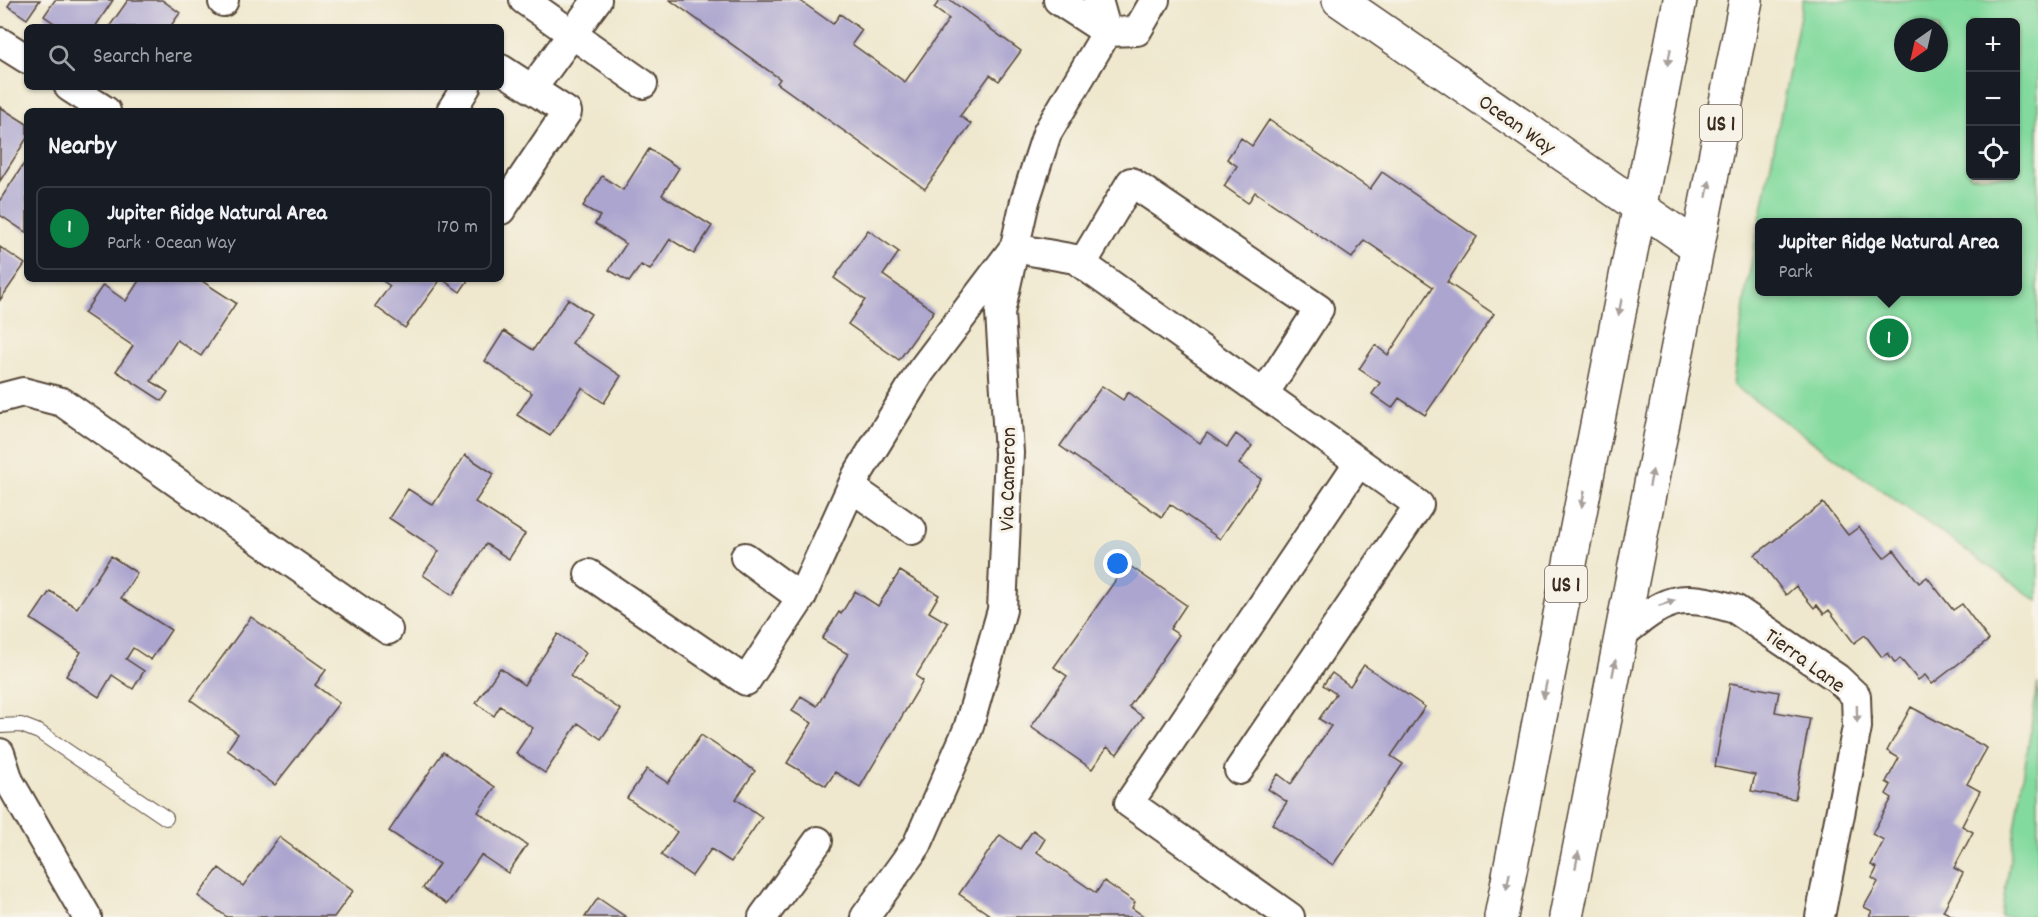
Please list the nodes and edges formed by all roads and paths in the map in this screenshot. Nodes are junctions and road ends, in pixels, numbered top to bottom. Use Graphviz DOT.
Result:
graph roads {
  1 [pos="525,0"];
  2 [pos="597,0"];
  3 [pos="1058,0"];
  4 [pos="1098,0"];
  5 [pos="1155,0"];
  6 [pos="1339,0"];
  7 [pos="1680,0"];
  8 [pos="1746,0"];
  9 [pos="1107,32"];
  10 [pos="573,33"];
  11 [pos="0,42"];
  12 [pos="24,57"];
  13 [pos="504,71"];
  14 [pos="643,84"];
  15 [pos="532,89"];
  16 [pos="74,90"];
  17 [pos="464,90"];
  18 [pos="101,108"];
  19 [pos="453,108"];
  20 [pos="504,206"];
  21 [pos="1640,208"];
  22 [pos="1696,246"];
  23 [pos="1014,248"];
  24 [pos="1082,264"];
  25 [pos="1264,394"];
  26 [pos="0,398"];
  27 [pos="1359,462"];
  28 [pos="852,488"];
  29 [pos="912,530"];
  30 [pos="745,557"];
  31 [pos="589,574"];
  32 [pos="801,598"];
  33 [pos="388,630"];
  34 [pos="1620,636"];
  35 [pos="0,726"];
  36 [pos="0,753"];
  37 [pos="1239,770"];
  38 [pos="166,818"];
  39 [pos="818,841"];
  40 [pos="87,917"];
  41 [pos="763,917"];
  42 [pos="865,917"];
  43 [pos="1290,917"];
  44 [pos="1501,917"];
  45 [pos="1566,917"];
  46 [pos="1820,917"];
  1 -- 10 [label="street"];
  2 -- 10 [label="street"];
  3 -- 9 [label="street"];
  4 -- 9 [label="street"];
  5 -- 9 [label="street"];
  6 -- 21 [label="main road, Ocean Way"];
  7 -- 21 [label="main road, US 1, one-way"];
  22 -- 8 [label="main road, US 1, one-way"];
  9 -- 23 [label="street, Via Cameron"];
  10 -- 14 [label="street"];
  10 -- 15 [label="street"];
  11 -- 12 [label="street"];
  13 -- 15 [label="street"];
  15 -- 20 [label="street"];
  16 -- 18 [label="street"];
  17 -- 19 [label="street"];
  21 -- 22 [label="main road, Ocean Way"];
  21 -- 44 [label="main road, US 1, one-way"];
  34 -- 22 [label="main road, US 1, one-way"];
  23 -- 24 [label="street"];
  23 -- 28 [label="street"];
  23 -- 42 [label="street, Via Cameron"];
  24 -- 25 [label="street"];
  24 -- 25 [label="street"];
  25 -- 27 [label="street"];
  26 -- 33 [label="street"];
  27 -- 37 [label="street"];
  27 -- 43 [label="street"];
  28 -- 29 [label="street"];
  28 -- 32 [label="street"];
  30 -- 32 [label="street"];
  31 -- 32 [label="street"];
  45 -- 34 [label="main road, US 1, one-way"];
  34 -- 46 [label="street, Tierra Lane, one-way"];
  35 -- 38 [label="lane"];
  36 -- 40 [label="street"];
  39 -- 41 [label="street"];
}
